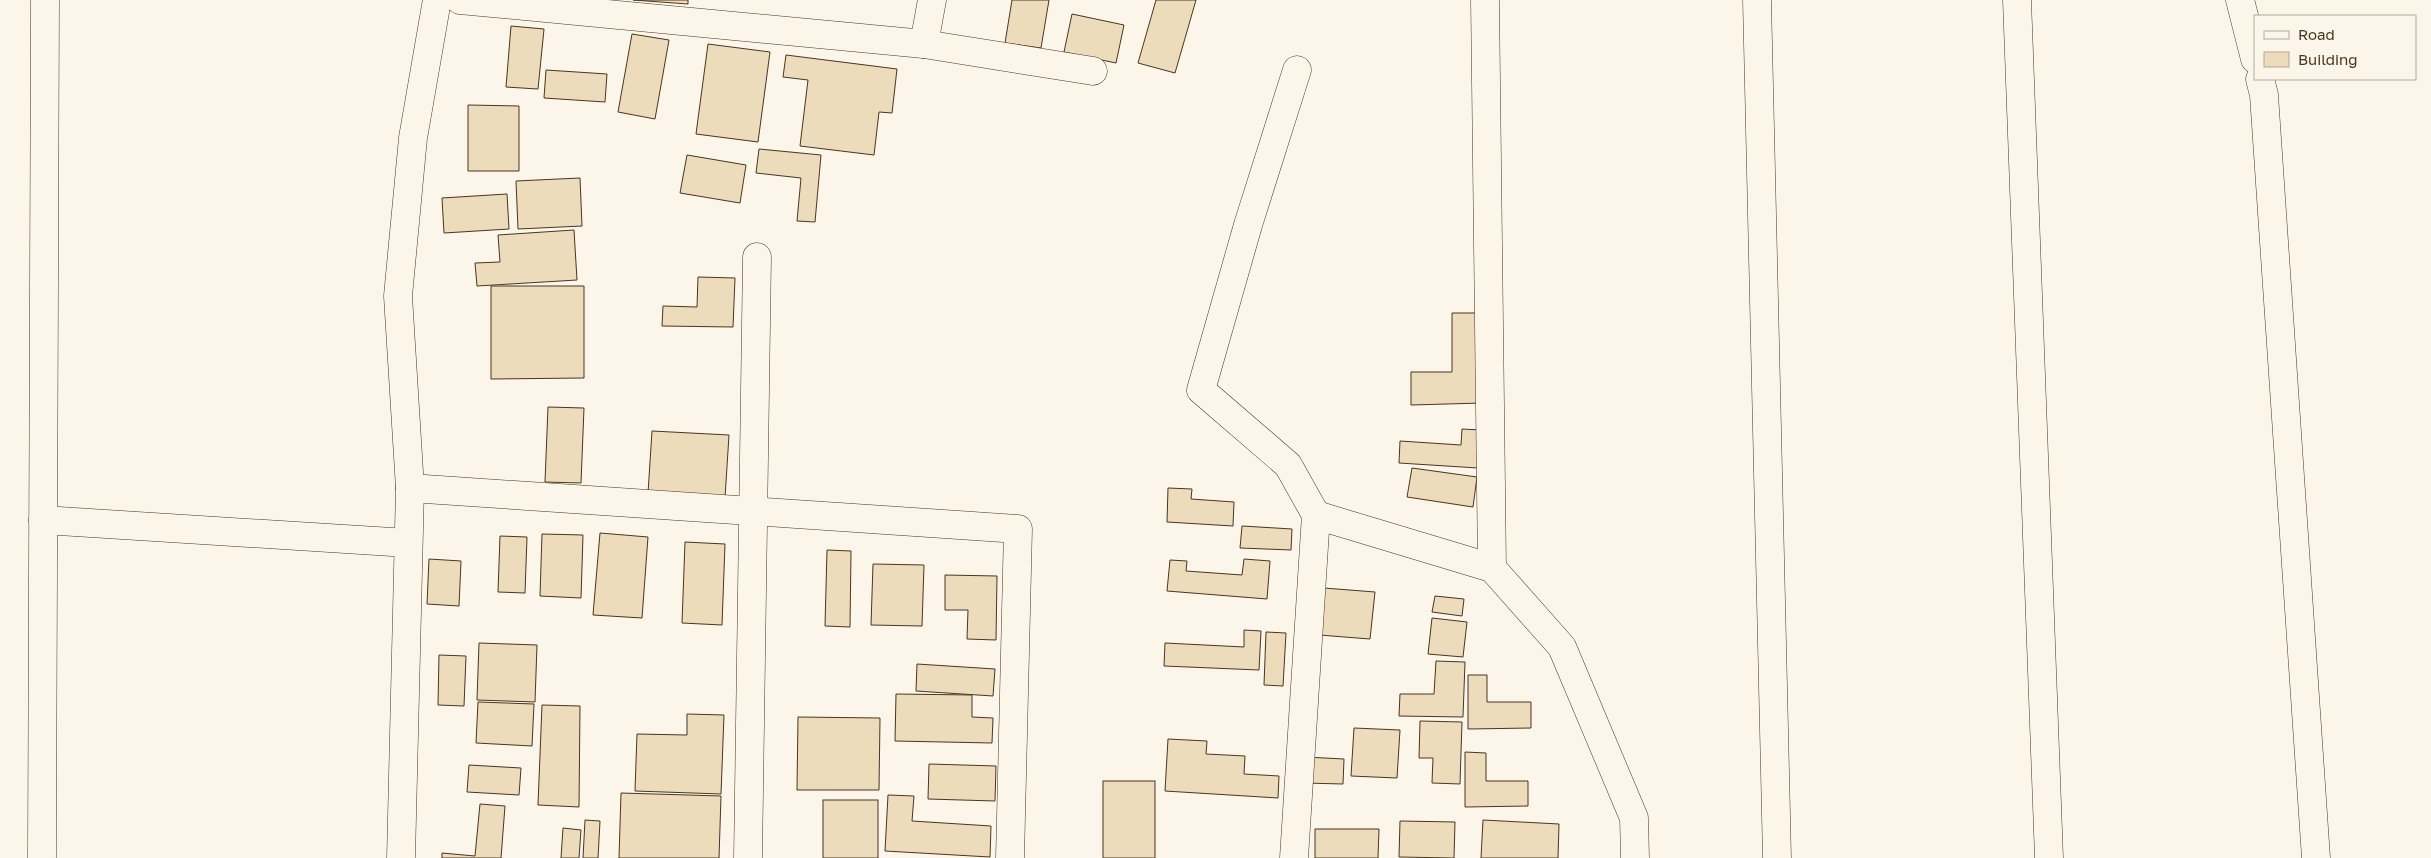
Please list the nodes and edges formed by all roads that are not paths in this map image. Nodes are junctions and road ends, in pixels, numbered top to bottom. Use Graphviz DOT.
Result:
graph roads {
  1 [pos="45,0"];
  2 [pos="437,0"];
  3 [pos="460,0"];
  4 [pos="932,0"];
  5 [pos="1485,0"];
  6 [pos="1756,0"];
  7 [pos="2017,0"];
  8 [pos="2240,0"];
  9 [pos="924,44"];
  10 [pos="2254,55"];
  11 [pos="1297,70"];
  12 [pos="1093,71"];
  13 [pos="2260,80"];
  14 [pos="757,257"];
  15 [pos="410,488"];
  16 [pos="752,511"];
  17 [pos="1316,515"];
  18 [pos="43,520"];
  19 [pos="408,543"];
  20 [pos="1492,568"];
  21 [pos="42,858"];
  22 [pos="401,858"];
  23 [pos="748,858"];
  24 [pos="1010,858"];
  25 [pos="1294,858"];
  26 [pos="1635,858"];
  27 [pos="1777,858"];
  28 [pos="2049,858"];
  29 [pos="2316,858"];
  1 -- 18 [label="street"];
  2 -- 15 [label="street"];
  3 -- 9 [label="street"];
  4 -- 9 [label="street"];
  5 -- 20 [label="street"];
  6 -- 27 [label="street"];
  7 -- 28 [label="street"];
  8 -- 10 [label="street"];
  9 -- 12 [label="street"];
  11 -- 17 [label="street"];
  13 -- 29 [label="street"];
  14 -- 16 [label="street"];
  15 -- 16 [label="street"];
  15 -- 19 [label="street"];
  16 -- 23 [label="street"];
  16 -- 24 [label="street"];
  17 -- 20 [label="street"];
  17 -- 25 [label="street"];
  18 -- 19 [label="street"];
  18 -- 21 [label="street"];
  19 -- 22 [label="street"];
  20 -- 26 [label="street"];
}
